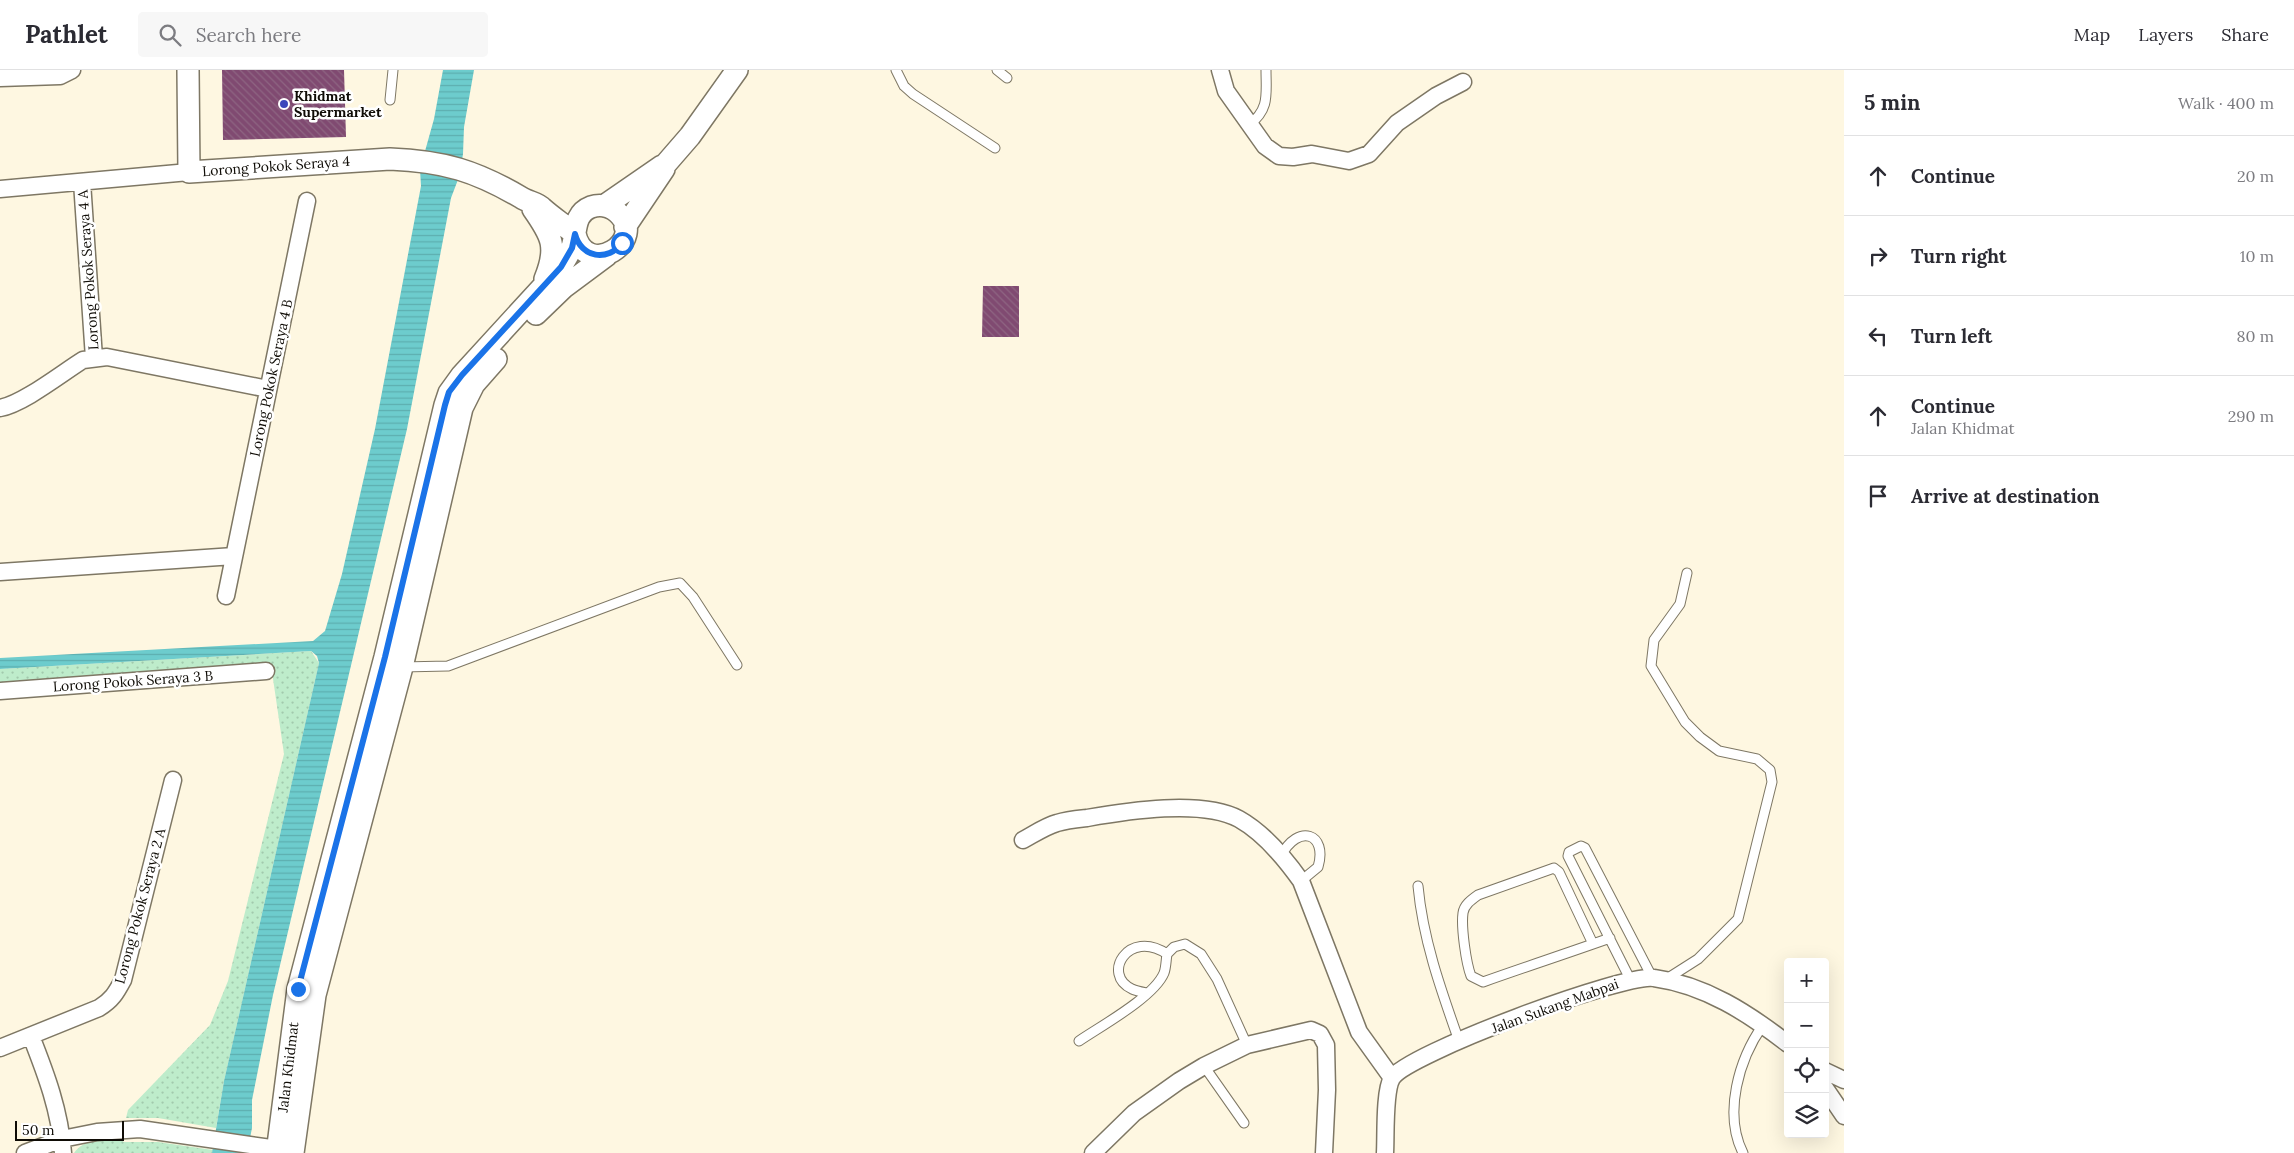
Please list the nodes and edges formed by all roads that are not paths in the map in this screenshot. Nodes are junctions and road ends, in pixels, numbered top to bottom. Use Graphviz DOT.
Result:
graph roads {
  1 [pos="72,70"];
  2 [pos="188,70"];
  3 [pos="393,70"];
  4 [pos="736,70"];
  5 [pos="896,70"];
  6 [pos="997,70"];
  7 [pos="1220,70"];
  8 [pos="1266,70"];
  9 [pos="0,78"];
  10 [pos="1007,78"];
  11 [pos="1463,82"];
  12 [pos="390,100"];
  13 [pos="1250,125"];
  14 [pos="995,148"];
  15 [pos="664,166"];
  16 [pos="189,172"];
  17 [pos="82,182"];
  18 [pos="0,189"];
  19 [pos="307,201"];
  20 [pos="535,204"];
  21 [pos="597,207"];
  22 [pos="625,227"];
  23 [pos="575,234"];
  24 [pos="607,255"];
  25 [pos="538,292"];
  26 [pos="94,358"];
  27 [pos="268,389"];
  28 [pos="0,408"];
  29 [pos="234,556"];
  30 [pos="0,572"];
  31 [pos="1687,572"];
  32 [pos="226,596"];
  33 [pos="737,665"];
  34 [pos="402,666"];
  35 [pos="266,671"];
  36 [pos="0,691"];
  37 [pos="173,780"];
  38 [pos="1023,840"];
  39 [pos="1281,856"];
  40 [pos="1300,880"];
  41 [pos="1418,886"];
  42 [pos="1610,938"];
  43 [pos="1593,944"];
  44 [pos="1167,954"];
  45 [pos="1659,978"];
  46 [pos="1630,979"];
  47 [pos="1147,993"];
  48 [pos="1763,1025"];
  49 [pos="31,1036"];
  50 [pos="1079,1041"];
  51 [pos="1459,1041"];
  52 [pos="1784,1041"];
  53 [pos="1247,1045"];
  54 [pos="0,1048"];
  55 [pos="1204,1066"];
  56 [pos="1829,1073"];
  57 [pos="1392,1078"];
  58 [pos="1844,1080"];
  59 [pos="1828,1093"];
  60 [pos="1844,1105"];
  61 [pos="1844,1116"];
  62 [pos="1244,1123"];
  63 [pos="62,1146"];
  64 [pos="283,1152"];
  65 [pos="25,1153"];
  66 [pos="1093,1153"];
  67 [pos="1324,1153"];
  68 [pos="1385,1153"];
  69 [pos="1743,1153"];
  1 -- 9 [label="street"];
  2 -- 16 [label="street"];
  3 -- 12 [label="lane"];
  4 -- 15 [label="street"];
  5 -- 14 [label="lane"];
  6 -- 10 [label="lane"];
  7 -- 13 [label="street"];
  8 -- 13 [label="lane"];
  11 -- 13 [label="street"];
  15 -- 21 [label="street"];
  15 -- 22 [label="street"];
  16 -- 17 [label="street, Lorong Pokok Seraya 4"];
  16 -- 20 [label="street, Lorong Pokok Seraya 4"];
  17 -- 18 [label="street, Lorong Pokok Seraya 4"];
  17 -- 26 [label="street, Lorong Pokok Seraya 4 A"];
  19 -- 27 [label="street, Lorong Pokok Seraya 4 B"];
  20 -- 21 [label="street"];
  20 -- 23 [label="street, Lorong Pokok Seraya 4"];
  20 -- 25 [label="street"];
  21 -- 22 [label="street"];
  21 -- 23 [label="street"];
  22 -- 24 [label="street"];
  23 -- 24 [label="street"];
  23 -- 25 [label="street, Jalan Khidmat"];
  24 -- 34 [label="street"];
  25 -- 64 [label="street, Jalan Khidmat"];
  26 -- 27 [label="street, Lorong Pokok Seraya 4 A"];
  26 -- 28 [label="street, Lorong Pokok Seraya 4 A"];
  27 -- 29 [label="street, Lorong Pokok Seraya 4 B"];
  29 -- 30 [label="street"];
  29 -- 32 [label="street, Lorong Pokok Seraya 4 B"];
  31 -- 45 [label="lane"];
  33 -- 34 [label="lane"];
  34 -- 64 [label="street"];
  35 -- 36 [label="street, Lorong Pokok Seraya 3 B"];
  37 -- 49 [label="street, Lorong Pokok Seraya 2 A"];
  38 -- 39 [label="street"];
  39 -- 40 [label="street"];
  39 -- 40 [label="lane"];
  40 -- 57 [label="street"];
  41 -- 51 [label="lane"];
  42 -- 43 [label="lane"];
  42 -- 45 [label="lane"];
  42 -- 46 [label="lane"];
  43 -- 43 [label="lane"];
  44 -- 47 [label="lane"];
  44 -- 47 [label="lane"];
  44 -- 53 [label="lane"];
  45 -- 46 [label="street, Jalan Sukang Mabpai"];
  45 -- 48 [label="street, Jalan Sukang Mabpai"];
  46 -- 51 [label="street, Jalan Sukang Mabpai"];
  47 -- 50 [label="lane"];
  48 -- 52 [label="street, Jalan Sukang Mabpai"];
  48 -- 69 [label="lane"];
  49 -- 54 [label="street, Lorong Pokok Seraya 2 A"];
  49 -- 63 [label="street"];
  51 -- 57 [label="street, Jalan Sukang Mabpai"];
  53 -- 55 [label="street"];
  53 -- 67 [label="street"];
  55 -- 62 [label="lane"];
  55 -- 66 [label="street"];
  56 -- 58 [label="street"];
  57 -- 68 [label="street"];
  59 -- 61 [label="street"];
  60 -- 61 [label="street"];
  63 -- 64 [label="street"];
  63 -- 65 [label="street"];
}
